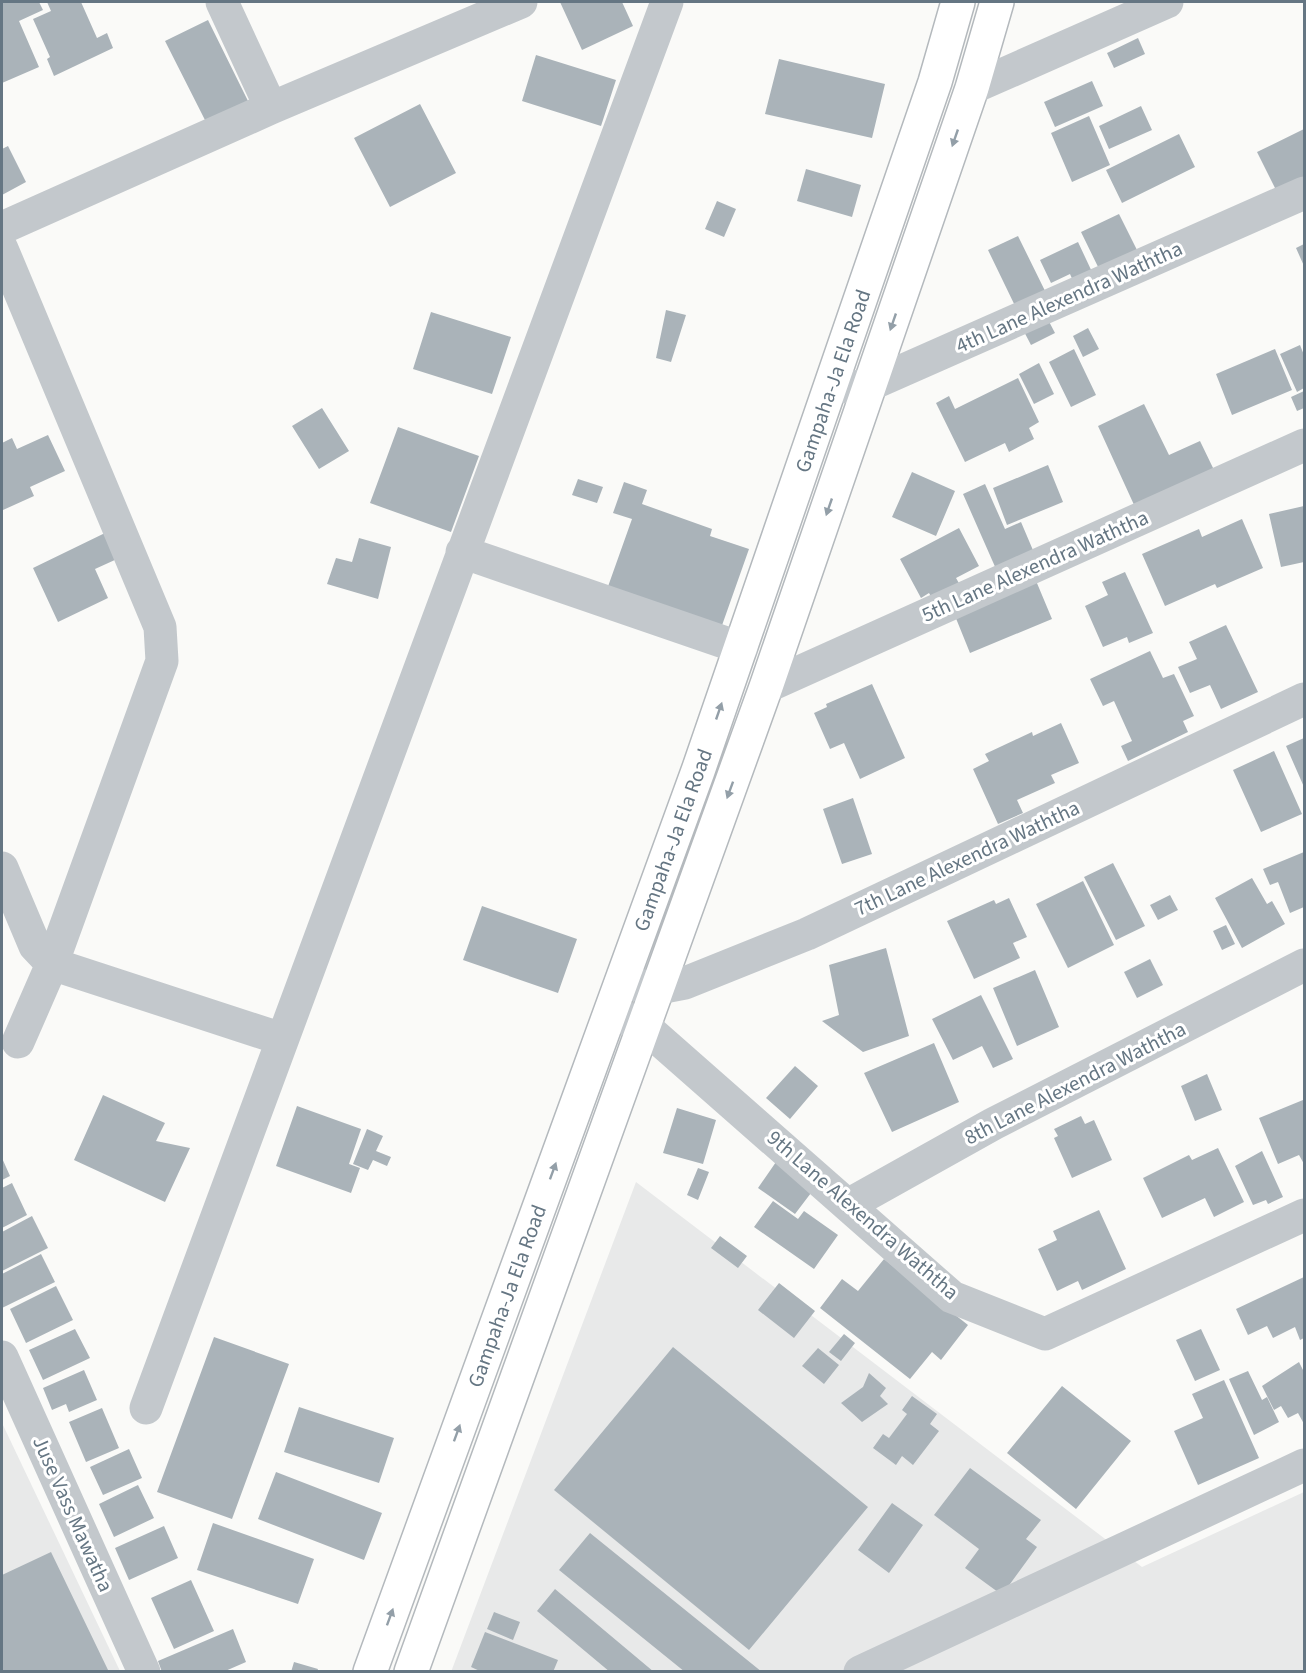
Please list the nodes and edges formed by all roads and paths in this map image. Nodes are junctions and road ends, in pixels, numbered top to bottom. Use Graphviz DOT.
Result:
graph roads {
  1 [pos="222,2"];
  2 [pos="521,2"];
  3 [pos="667,2"];
  4 [pos="958,2"];
  5 [pos="997,2"];
  6 [pos="1167,2"];
  7 [pos="972,88"];
  8 [pos="271,108"];
  9 [pos="1305,193"];
  10 [pos="2,228"];
  11 [pos="2,249"];
  12 [pos="872,384"];
  13 [pos="831,386"];
  14 [pos="1305,445"];
  15 [pos="462,552"];
  16 [pos="741,648"];
  17 [pos="766,687"];
  18 [pos="1305,699"];
  19 [pos="2,868"];
  20 [pos="52,964"];
  21 [pos="1305,965"];
  22 [pos="658,988"];
  23 [pos="616,997"];
  24 [pos="645,1027"];
  25 [pos="282,1039"];
  26 [pos="18,1042"];
  27 [pos="848,1205"];
  28 [pos="1305,1215"];
  29 [pos="2,1357"];
  30 [pos="146,1408"];
  31 [pos="1305,1466"];
  32 [pos="144,1671"];
  33 [pos="370,1671"];
  34 [pos="411,1671"];
  35 [pos="860,1671"];
  1 -- 8 [label="street"];
  2 -- 8 [label="street"];
  3 -- 15 [label="street"];
  4 -- 13 [label="highway, Gampaha-Ja Ela Road"];
  5 -- 7 [label="highway, Gampaha-Ja Ela Road"];
  6 -- 7 [label="street"];
  7 -- 12 [label="highway, Gampaha-Ja Ela Road, one-way"];
  8 -- 10 [label="street"];
  9 -- 12 [label="street, 4th Lane Alexendra Waththa"];
  11 -- 20 [label="street"];
  12 -- 13 [label="street, 4th Lane Alexendra Waththa"];
  12 -- 17 [label="highway, Gampaha-Ja Ela Road, one-way"];
  13 -- 16 [label="highway, Gampaha-Ja Ela Road"];
  14 -- 17 [label="street, 5th Lane Alexendra Waththa"];
  15 -- 16 [label="street"];
  15 -- 25 [label="street"];
  23 -- 16 [label="highway, Gampaha-Ja Ela Road, one-way"];
  17 -- 22 [label="highway, Gampaha-Ja Ela Road, one-way"];
  18 -- 22 [label="street, 7th Lane Alexendra Waththa"];
  19 -- 20 [label="street"];
  20 -- 25 [label="street"];
  20 -- 26 [label="street"];
  21 -- 27 [label="street, 8th Lane Alexendra Waththa"];
  22 -- 23 [label="street, 7th Lane Alexendra Waththa"];
  22 -- 24 [label="highway, Gampaha-Ja Ela Road"];
  23 -- 24 [label="street, 9th Lane Alexendra Waththa"];
  33 -- 23 [label="highway, Gampaha-Ja Ela Road, one-way"];
  24 -- 27 [label="street, 9th Lane Alexendra Waththa"];
  24 -- 34 [label="highway, Gampaha-Ja Ela Road"];
  25 -- 30 [label="street"];
  27 -- 28 [label="street, 9th Lane Alexendra Waththa"];
  29 -- 32 [label="street, Juse Vass Mawatha"];
  31 -- 35 [label="street"];
}
